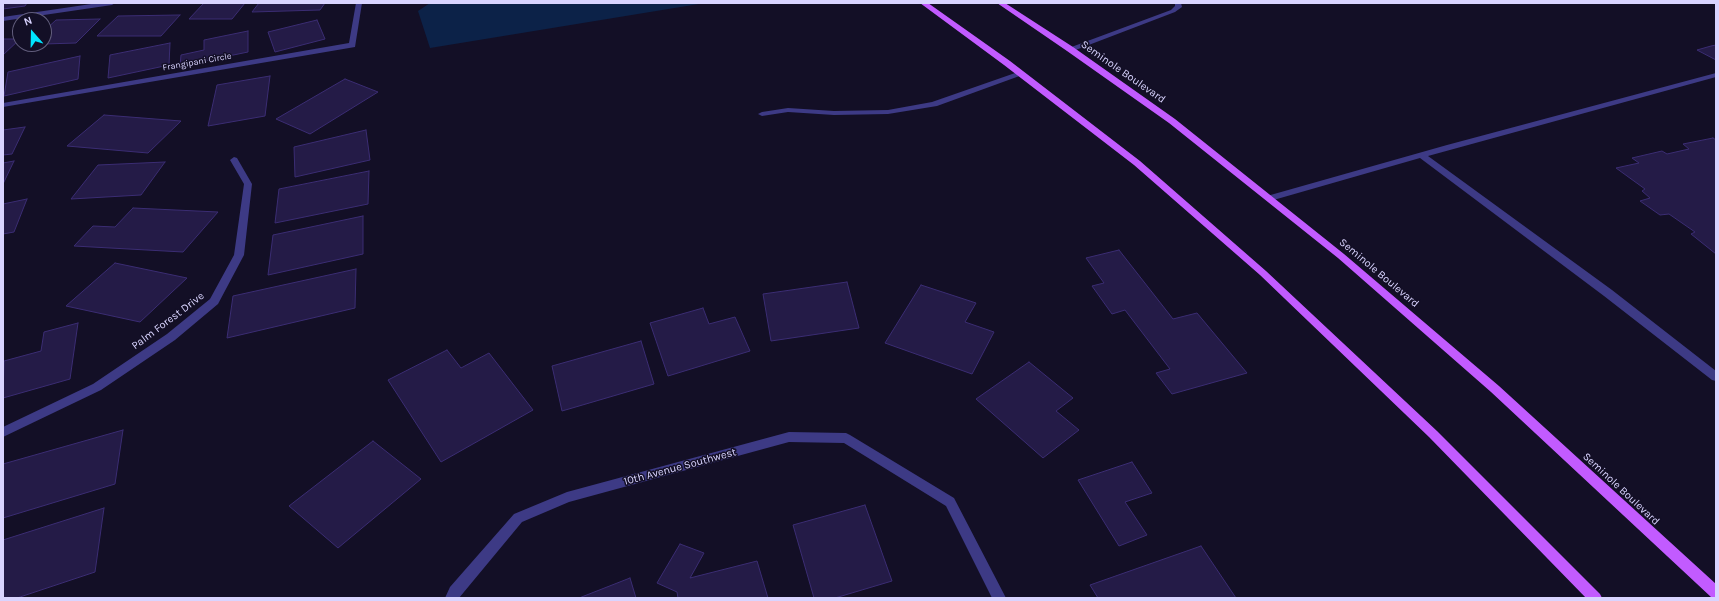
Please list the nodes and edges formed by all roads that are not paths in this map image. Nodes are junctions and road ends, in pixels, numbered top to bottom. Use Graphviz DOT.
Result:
graph roads {
  1 [pos="112,3"];
  2 [pos="359,3"];
  3 [pos="922,3"];
  4 [pos="1000,3"];
  5 [pos="1178,3"];
  6 [pos="3,19"];
  7 [pos="1070,49"];
  8 [pos="1022,74"];
  9 [pos="1716,75"];
  10 [pos="3,105"];
  11 [pos="762,114"];
  12 [pos="1422,156"];
  13 [pos="234,160"];
  14 [pos="1270,198"];
  15 [pos="1716,377"];
  16 [pos="3,432"];
  17 [pos="1716,593"];
  18 [pos="452,598"];
  19 [pos="998,598"];
  20 [pos="1595,598"];
  1 -- 6 [label="street"];
  2 -- 10 [label="street, Frangipani Circle"];
  3 -- 8 [label="main road"];
  4 -- 7 [label="main road, Seminole Boulevard"];
  5 -- 7 [label="street"];
  7 -- 14 [label="main road, Seminole Boulevard"];
  8 -- 11 [label="street"];
  8 -- 20 [label="main road"];
  9 -- 12 [label="street"];
  12 -- 14 [label="street"];
  12 -- 15 [label="street"];
  13 -- 16 [label="street, Palm Forest Drive"];
  14 -- 17 [label="main road, Seminole Boulevard"];
  18 -- 19 [label="street, 10th Avenue Southwest"];
}
